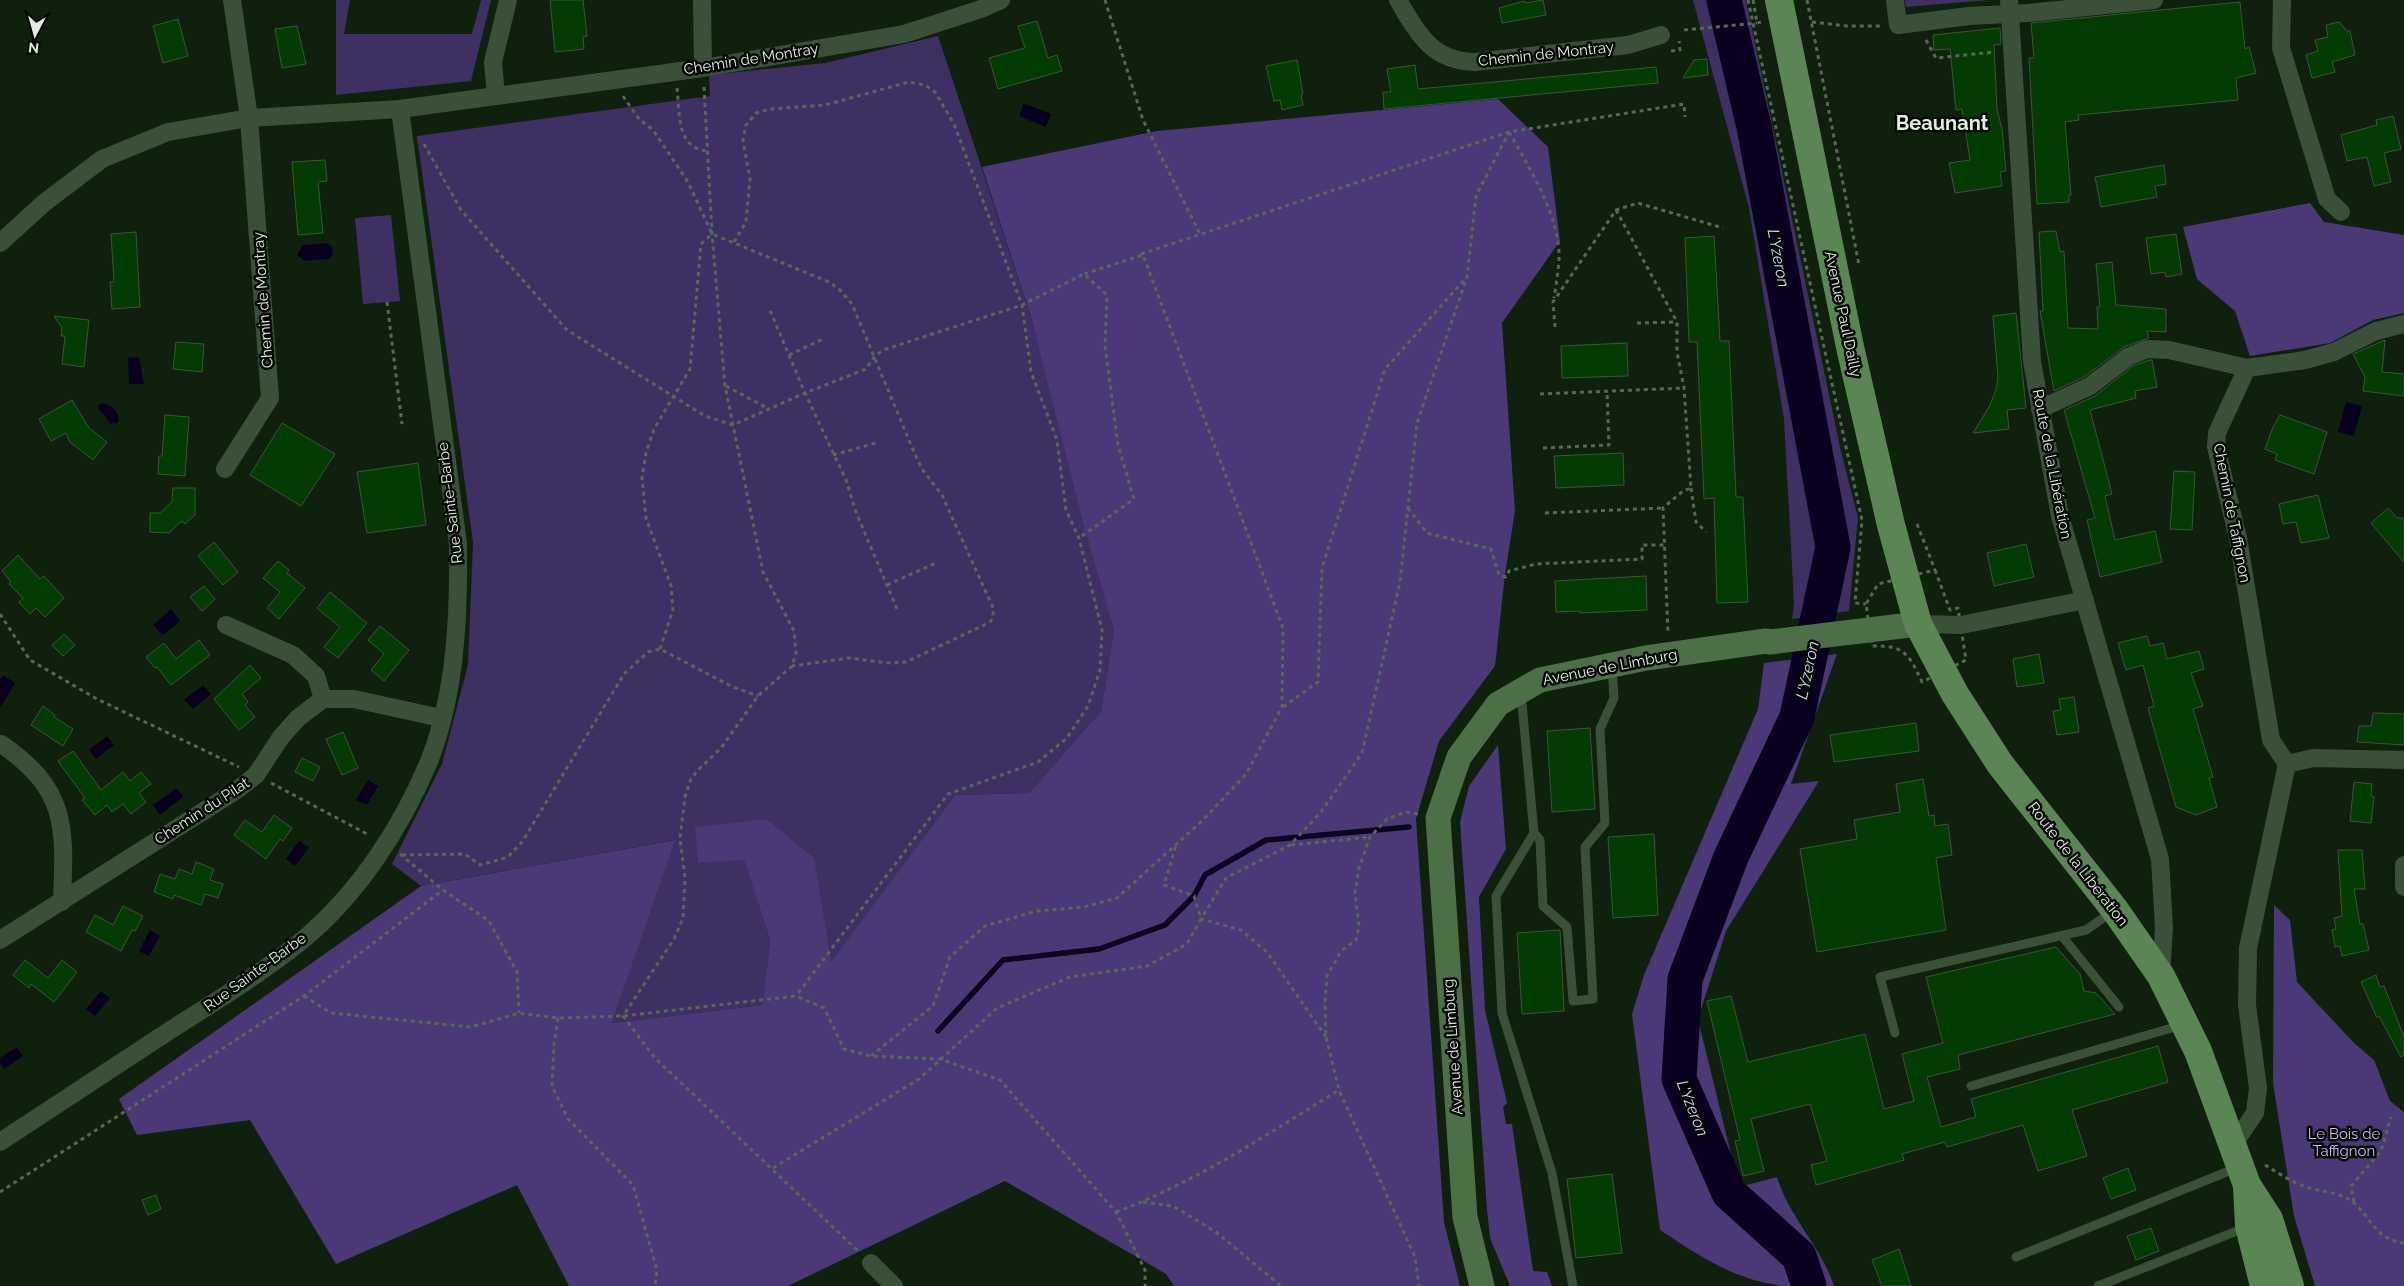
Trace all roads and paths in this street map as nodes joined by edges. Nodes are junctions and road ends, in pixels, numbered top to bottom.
1 (232, 0) edge
2 (508, 0) edge
3 (702, 0) edge
4 (1001, 0) edge
5 (1106, 0) edge
6 (1398, 0) edge
7 (1748, 0) edge
8 (1753, 0) edge
9 (1779, 0) edge
10 (1807, 0) edge
11 (1895, 0) edge
12 (2154, 0) edge
13 (2282, 0) edge
14 (2009, 7) edge
15 (1806, 20) dead end
16 (1812, 22) junction
17 (1898, 24) junction
18 (1684, 30) dead end
19 (1661, 36) dead end
20 (2012, 50) junction
21 (1936, 58) dead end
22 (703, 68) junction
23 (674, 72) junction
24 (612, 80) junction
25 (496, 96) junction
26 (400, 109) junction
27 (1685, 117) dead end
28 (249, 118) junction
29 (1509, 132) junction
30 (403, 135) junction
31 (708, 151) junction
32 (1616, 210) junction
33 (2341, 212) dead end
34 (1723, 228) dead end
35 (712, 234) junction
36 (1200, 234) junction
37 (734, 242) junction
38 (0, 243) edge
39 (1861, 273) dead end
40 (1084, 274) junction
41 (1467, 278) junction
42 (387, 302) dead end
43 (1554, 302) junction
44 (1022, 305) junction
45 (770, 308) dead end
46 (1677, 322) junction
47 (1637, 323) dead end
48 (2404, 324) edge
49 (1555, 326) dead end
50 (825, 338) dead end
51 (790, 355) junction
52 (875, 356) junction
53 (2247, 368) junction
54 (725, 386) junction
55 (1684, 388) junction
56 (1607, 391) junction
57 (806, 393) junction
58 (1540, 394) dead end
59 (674, 396) junction
60 (769, 409) junction
61 (2040, 409) junction
62 (402, 424) dead end
63 (733, 425) junction
64 (876, 443) dead end
65 (1543, 448) dead end
66 (833, 455) junction
67 (225, 469) dead end
68 (1691, 488) junction
69 (1408, 507) junction
70 (1663, 508) junction
71 (1545, 513) dead end
72 (1915, 518) dead end
73 (1706, 532) dead end
74 (1079, 538) junction
75 (1665, 545) junction
76 (938, 562) dead end
77 (1934, 570) dead end
78 (887, 584) junction
79 (2085, 600) junction
80 (1866, 604) dead end
81 (897, 609) dead end
82 (0, 614) edge
83 (1918, 624) junction
84 (226, 625) dead end
85 (1669, 637) dead end
86 (660, 649) junction
87 (1612, 665) junction
88 (792, 666) junction
89 (1521, 691) junction
90 (758, 696) junction
91 (324, 699) junction
92 (1282, 707) junction
93 (441, 718) junction
94 (1, 744) dead end
95 (2404, 760) edge
96 (2287, 764) junction
97 (256, 775) junction
98 (1438, 818) junction
99 (1534, 833) junction
100 (1370, 837) junction
101 (385, 843) junction
102 (1177, 843) junction
103 (1290, 845) junction
104 (402, 855) junction
105 (2404, 865) edge
106 (2404, 887) edge
107 (443, 890) junction
108 (62, 902) junction
109 (2115, 910) junction
110 (1201, 919) junction
111 (2062, 936) junction
112 (0, 940) edge
113 (2161, 976) junction
114 (304, 996) junction
115 (796, 996) junction
116 (2119, 1007) dead end
117 (519, 1013) junction
118 (622, 1016) junction
119 (558, 1018) junction
120 (2185, 1024) junction
121 (1895, 1033) dead end
122 (1326, 1037) junction
123 (872, 1056) junction
124 (940, 1059) junction
125 (1971, 1086) dead end
126 (1339, 1090) junction
127 (2392, 1116) dead end
128 (0, 1142) edge
129 (2240, 1165) junction
130 (773, 1168) junction
131 (0, 1192) edge
132 (1142, 1202) junction
133 (2354, 1203) junction
134 (1116, 1212) junction
135 (2249, 1226) junction
136 (2404, 1243) edge
137 (2016, 1257) dead end
138 (871, 1264) joint
139 (655, 1286) edge
140 (894, 1286) edge
141 (1145, 1286) edge
142 (1281, 1286) edge
143 (1419, 1286) edge
144 (1482, 1286) edge
145 (1573, 1286) edge
146 (2098, 1286) edge
147 (2264, 1286) edge
148 (2290, 1286) edge

1 - 28 street, Chemin de Montray
2 - 25 street
3 - 22 street
4 - 22 street, Chemin de Montray
5 - 36 path
6 - 19 street, Chemin de Montray
7 - 80 path
8 - 18 path, bridge
9 - 83 main road, Avenue Paul Dailly
10 - 16 path
11 - 17 street
12 - 14 street
13 - 33 street
14 - 17 street
14 - 20 street, Route de la Libération
15 - 16 path
16 - 17 path
16 - 39 path
20 - 21 path
20 - 61 street, Route de la Libération
22 - 23 street, Chemin de Montray
22 - 31 path
23 - 24 street, Chemin de Montray
23 - 31 path
24 - 25 street, Chemin de Montray
24 - 35 path
25 - 26 street, Chemin de Montray
26 - 28 street, Chemin de Montray
26 - 30 street, Rue Sainte-Barbe
27 - 29 path
28 - 38 street, Chemin de Montray
28 - 67 street, Chemin de Montray
29 - 36 path
29 - 41 path
29 - 43 path
30 - 59 path
30 - 93 street, Rue Sainte-Barbe
31 - 35 path
32 - 34 path
32 - 43 path
32 - 46 path
35 - 37 path
35 - 54 path
35 - 59 path
36 - 40 path
37 - 44 path
37 - 52 path
40 - 44 path
40 - 74 path
40 - 92 path
41 - 69 path
41 - 92 path
42 - 62 path
43 - 49 path
44 - 52 path
44 - 74 path
45 - 51 path
46 - 47 path
46 - 55 path
48 - 53 street
50 - 51 path
51 - 57 path
52 - 57 path
52 - 88 path
53 - 61 street
53 - 96 street, Chemin de Taffignon
54 - 60 path
54 - 63 path
55 - 56 path
55 - 68 path
56 - 58 path
56 - 65 path
57 - 60 path
57 - 66 path
59 - 63 path
59 - 86 path
60 - 63 path
61 - 79 street, Route de la Libération
63 - 88 path
64 - 66 path
66 - 78 path
68 - 70 path
68 - 73 path
69 - 75 path
69 - 103 path
70 - 71 path
70 - 75 path
72 - 77 path
74 - 115 path
75 - 85 path
76 - 78 path
78 - 81 path
79 - 83 street, Avenue de Limburg
79 - 113 street, Route de la Libération
82 - 97 path
83 - 87 street, Avenue de Limburg
83 - 109 main road, Route de la Libération
84 - 91 street
86 - 90 path
86 - 104 path
87 - 89 street, Avenue de Limburg
87 - 99 lane
88 - 90 path
89 - 98 street, Avenue de Limburg
89 - 99 lane
90 - 118 path
91 - 93 street
91 - 97 street, Chemin du Pilat
92 - 102 path
93 - 101 street, Rue Sainte-Barbe
94 - 108 street
95 - 96 street
96 - 129 street
97 - 101 path
97 - 108 street, Chemin du Pilat
98 - 100 path
98 - 144 street, Avenue de Limburg
99 - 145 lane
100 - 103 path
100 - 122 path
101 - 104 path
101 - 128 street, Rue Sainte-Barbe
102 - 110 path
102 - 123 path
103 - 110 path
104 - 107 path
105 - 106 street
107 - 114 path
107 - 117 path
108 - 112 street, Chemin du Pilat
109 - 111 lane
109 - 113 main road, Route de la Libération
110 - 122 path
110 - 124 path
111 - 116 lane
111 - 121 lane
113 - 120 main road, Route de la Libération
114 - 117 path
114 - 131 path
115 - 118 path
115 - 123 path
117 - 119 path
118 - 119 path
118 - 130 path
119 - 139 path
120 - 125 lane
120 - 129 main road, Route de la Libération
122 - 126 path
123 - 124 path
124 - 130 path
124 - 134 path
126 - 132 path
126 - 143 path
127 - 133 path
129 - 133 path
129 - 135 main road, Route de la Libération
129 - 137 lane
129 - 148 main road, Route de la Libération
130 - 138 path
132 - 134 path
132 - 142 path
133 - 136 path
134 - 141 path
135 - 146 lane
135 - 147 main road, Route de la Libération
138 - 140 street

